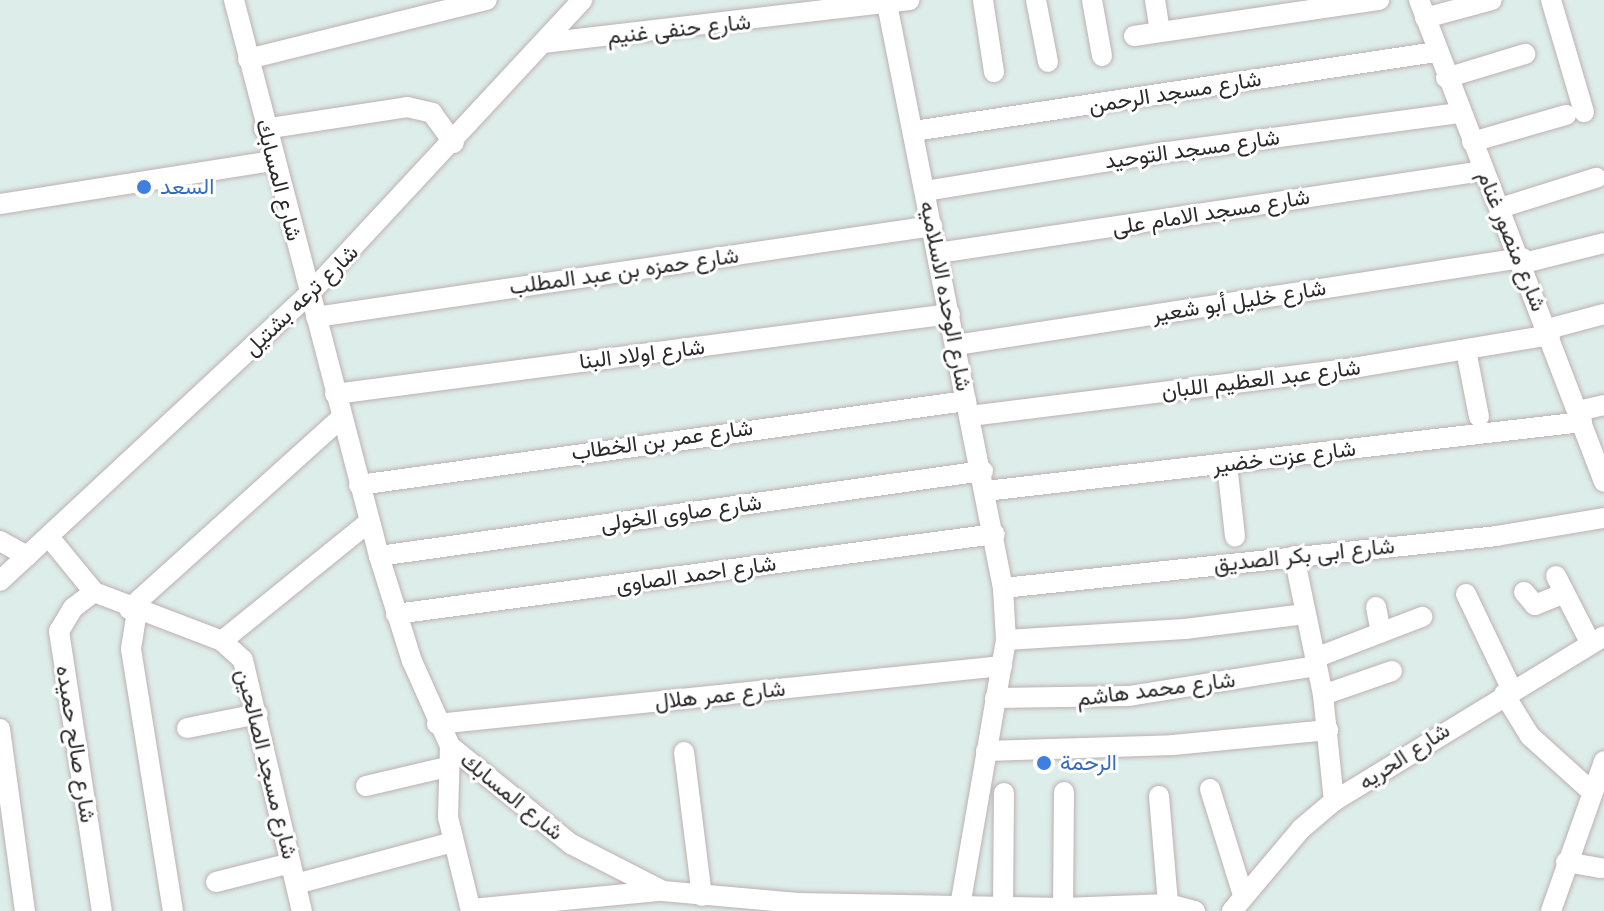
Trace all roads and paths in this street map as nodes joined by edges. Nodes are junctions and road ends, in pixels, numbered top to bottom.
1 (234, 0) edge
2 (487, 0) edge
3 (909, 0) edge
4 (983, 0) edge
5 (1036, 0) edge
6 (1092, 0) edge
7 (1155, 0) edge
8 (1379, 0) edge
9 (1492, 0) edge
10 (1551, 0) edge
11 (581, 1) edge
12 (859, 4) edge
13 (887, 4) junction
14 (776, 9) edge
15 (1422, 9) edge
16 (1160, 32) junction
17 (1134, 36) dead end
18 (543, 43) junction
19 (1436, 52) junction
20 (1525, 54) dead end
21 (1102, 56) dead end
22 (248, 59) junction
23 (1048, 62) dead end
24 (994, 72) dead end
25 (1446, 78) junction
26 (1460, 113) junction
27 (264, 129) junction
28 (914, 131) junction
29 (1472, 142) junction
30 (454, 143) junction
31 (273, 161) junction
32 (1483, 171) junction
33 (1596, 178) dead end
34 (925, 191) junction
35 (0, 204) edge
36 (1500, 208) junction
37 (932, 226) junction
38 (1604, 243) edge
39 (938, 253) junction
40 (1523, 260) junction
41 (310, 293) junction
42 (950, 314) junction
43 (1604, 314) edge
44 (316, 317) junction
45 (1549, 332) junction
46 (956, 345) junction
47 (1466, 350) junction
48 (335, 394) junction
49 (1604, 405) edge
50 (968, 408) junction
51 (1580, 416) junction
52 (1479, 417) dead end
53 (341, 418) junction
54 (1227, 464) junction
55 (984, 481) junction
56 (1604, 482) edge
57 (359, 485) junction
58 (1604, 518) edge
59 (369, 522) junction
60 (995, 534) junction
61 (49, 537) junction
62 (1235, 537) dead end
63 (0, 541) edge
64 (27, 556) junction
65 (379, 556) junction
66 (1294, 556) junction
67 (0, 581) edge
68 (1003, 588) junction
69 (94, 592) junction
70 (1524, 592) dead end
71 (1466, 594) dead end
72 (1376, 607) dead end
73 (133, 610) junction
74 (396, 614) junction
75 (1305, 614) junction
76 (1422, 617) dead end
77 (1381, 633) junction
78 (1006, 640) junction
79 (1598, 640) edge
80 (222, 641) junction
81 (1316, 662) junction
82 (1002, 666) junction
83 (1392, 671) dead end
84 (1508, 692) junction
85 (1323, 695) junction
86 (995, 698) junction
87 (258, 714) junction
88 (437, 724) junction
89 (187, 728) dead end
90 (0, 729) edge
91 (1328, 730) junction
92 (450, 746) junction
93 (986, 751) junction
94 (684, 752) dead end
95 (1604, 761) edge
96 (447, 767) junction
97 (366, 786) dead end
98 (1210, 789) dead end
99 (1590, 790) junction
100 (1064, 792) dead end
101 (1004, 793) dead end
102 (1159, 796) dead end
103 (1334, 801) junction
104 (453, 842) junction
105 (1566, 862) junction
106 (291, 863) junction
107 (1601, 868) dead end
108 (216, 882) dead end
109 (296, 884) junction
110 (663, 891) junction
111 (699, 901) edge
112 (624, 902) edge
113 (1238, 903) edge
114 (568, 904) edge
115 (1168, 904) junction
116 (837, 907) edge
117 (959, 908) edge
118 (1003, 908) junction
119 (1063, 908) junction
120 (1028, 909) edge
121 (471, 910) edge
122 (25, 911) edge
123 (102, 911) edge
124 (173, 911) edge
125 (302, 911) edge
126 (1195, 911) edge
127 (1553, 911) edge

1 - 22 street, شارع المسابك
2 - 22 street
3 - 13 street, شارع حنفى غنيم
4 - 24 street
5 - 23 street
6 - 21 street
7 - 16 street
8 - 16 street
9 - 15 street
10 - 29 street
11 - 18 street, شارع ترعه بشتيل
12 - 13 street, شارع حنفى غنيم
12 - 14 street, شارع حنفى غنيم
13 - 28 street, شارع الوحده الاسلاميه
14 - 18 street, شارع حنفى غنيم
15 - 19 street, شارع منصور غنام
16 - 17 street
18 - 30 street, شارع ترعه بشتيل
19 - 25 street, شارع منصور غنام
19 - 28 street, شارع مسجد الرحمن
20 - 25 street
22 - 27 street, شارع المسابك
25 - 26 street, شارع منصور غنام
26 - 29 street, شارع منصور غنام
26 - 34 street, شارع مسجد التوحيد
27 - 30 street
27 - 31 street, شارع المسابك
28 - 34 street, شارع الوحده الاسلاميه
29 - 32 street, شارع منصور غنام
30 - 41 street, شارع ترعه بشتيل
31 - 35 street
31 - 41 street, شارع المسابك
32 - 36 street, شارع منصور غنام
32 - 39 street, شارع مسجد الامام على
33 - 36 street
34 - 37 street, شارع الوحده الاسلاميه
36 - 40 street, شارع منصور غنام
37 - 39 street, شارع الوحده الاسلاميه
37 - 44 street, شارع حمزه بن عبد المطلب
38 - 40 street, شارع خليل أبو شعير
39 - 42 street, شارع الوحده الاسلاميه
40 - 45 street, شارع منصور غنام
40 - 46 street, شارع خليل أبو شعير
41 - 44 street, شارع المسابك
41 - 61 street, شارع ترعه بشتيل
42 - 46 street, شارع الوحده الاسلاميه
42 - 48 street, شارع اولاد البنا
43 - 45 street
44 - 48 street, شارع المسابك
45 - 47 street, شارع عبد العظيم اللبان
45 - 51 street, شارع منصور غنام
46 - 50 street, شارع الوحده الاسلاميه
47 - 50 street, شارع عبد العظيم اللبان
47 - 52 street
48 - 53 street, شارع المسابك
49 - 51 street, شارع عزت خضير
50 - 55 street, شارع الوحده الاسلاميه
50 - 57 street, شارع عمر بن الخطاب
51 - 54 street, شارع عزت خضير
51 - 56 street, شارع منصور غنام
53 - 57 street, شارع المسابك
53 - 73 street
54 - 55 street, شارع عزت خضير
54 - 62 street
55 - 60 street, شارع الوحده الاسلاميه
55 - 65 street, شارع صاوى الخولى
57 - 59 street, شارع المسابك
58 - 66 street, شارع ابى بكر الصديق
59 - 65 street, شارع المسابك
59 - 80 street
60 - 68 street, شارع الوحده الاسلاميه
60 - 74 street, شارع احمد الصاوى
61 - 64 street, شارع ترعه بشتيل
61 - 69 street, شارع مسجد الصالحين
63 - 64 street
64 - 67 street, شارع ترعه بشتيل
65 - 74 street, شارع المسابك
66 - 68 street, شارع ابى بكر الصديق
66 - 75 street
68 - 78 street, شارع الوحده الاسلاميه
69 - 73 street, شارع مسجد الصالحين
69 - 123 street, شارع صالح حميده
70 - 79 street
71 - 84 street
72 - 77 street
73 - 80 street, شارع مسجد الصالحين
73 - 124 street
74 - 88 street, شارع المسابك
75 - 78 street
75 - 81 street
76 - 77 street, شارع محمد هاشم
77 - 81 street, شارع محمد هاشم
78 - 82 street, شارع الوحده الاسلاميه
79 - 84 street, شارع الحريه
80 - 87 street, شارع مسجد الصالحين
81 - 85 street
81 - 86 street, شارع محمد هاشم
82 - 86 street, شارع الوحده الاسلاميه
82 - 88 street, شارع عمر هلال
83 - 85 street
84 - 99 street
84 - 103 street, شارع الحريه
85 - 91 street
86 - 93 street, شارع الوحده الاسلاميه
87 - 89 street
87 - 106 street, شارع مسجد الصالحين
88 - 92 street, شارع المسابك
90 - 122 street
91 - 93 street
91 - 103 street
92 - 96 street
92 - 110 street, شارع المسابك
93 - 117 street, شارع الوحده الاسلاميه
94 - 111 street
95 - 99 street
96 - 97 street
96 - 104 street
98 - 113 street
99 - 105 street
100 - 119 street
101 - 118 street
102 - 115 street
103 - 113 street, شارع الحريه
104 - 109 street
104 - 121 street
105 - 107 street
105 - 127 street
106 - 108 street
106 - 109 street, شارع مسجد الصالحين
109 - 125 street, شارع مسجد الصالحين
110 - 111 street, شارع المسابك
110 - 112 street
111 - 116 street, شارع المسابك
112 - 114 street
114 - 121 street
115 - 119 street, شارع المسابك
115 - 126 street, شارع المسابك
116 - 117 street, شارع المسابك
117 - 118 street, شارع المسابك
118 - 120 street, شارع المسابك
119 - 120 street, شارع المسابك

